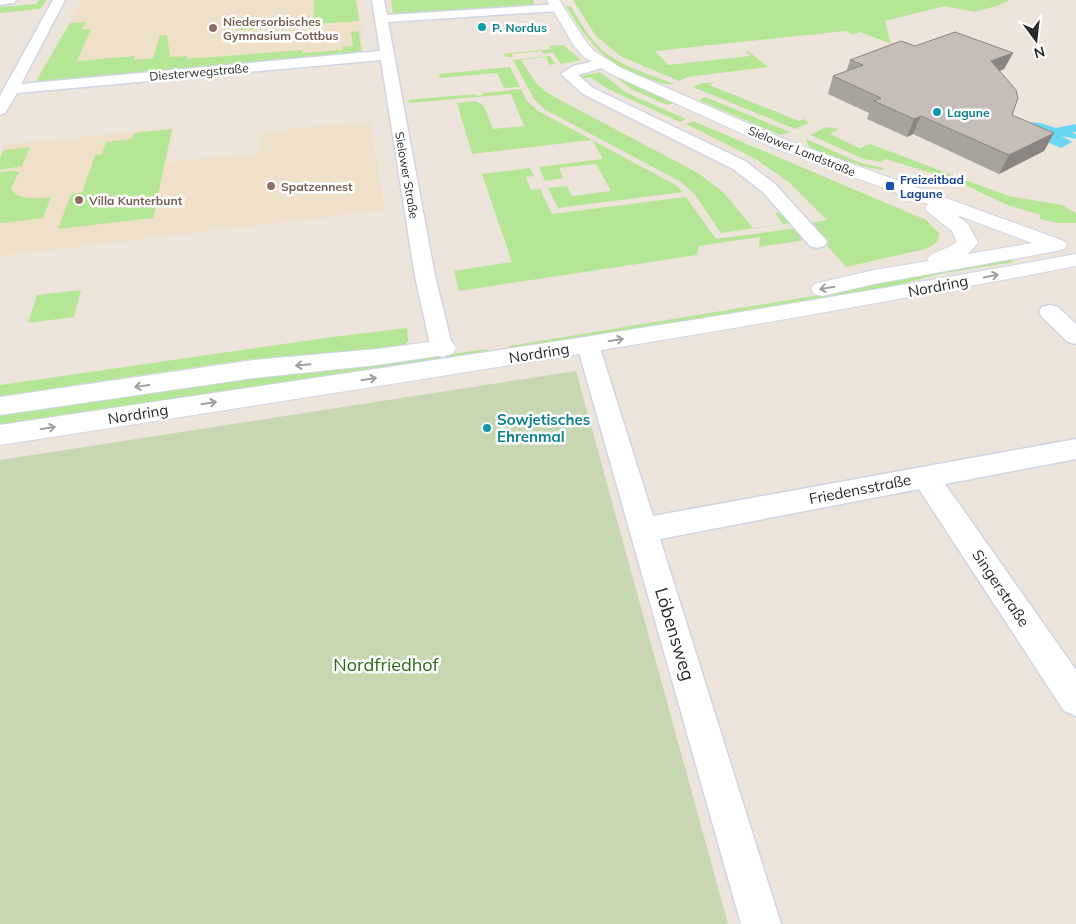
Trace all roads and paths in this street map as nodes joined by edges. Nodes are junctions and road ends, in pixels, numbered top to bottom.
1 (10, 0) edge
2 (59, 0) edge
3 (378, 0) edge
4 (0, 1) edge
5 (555, 3) edge
6 (380, 19) junction
7 (386, 55) junction
8 (602, 63) junction
9 (12, 89) junction
10 (0, 110) edge
11 (918, 196) junction
12 (817, 242) dead end
13 (1076, 242) edge
14 (1055, 245) junction
15 (1076, 253) edge
16 (1076, 260) edge
17 (874, 277) junction
18 (1050, 312) dead end
19 (1076, 337) edge
20 (588, 345) junction
21 (442, 349) junction
22 (0, 406) edge
23 (0, 435) edge
24 (1076, 449) edge
25 (925, 476) junction
26 (644, 530) junction
27 (1076, 699) edge
28 (761, 924) edge

1 - 4 street
2 - 9 street
3 - 6 street, Sielower Straße
5 - 6 street
5 - 8 main road, Sielower Landstraße
6 - 7 street, Sielower Straße
7 - 9 street, Diesterwegstraße
7 - 21 street, Sielower Straße
8 - 11 main road, Sielower Landstraße
8 - 12 street
9 - 10 street
11 - 14 main road, Sielower Landstraße
11 - 17 main road
13 - 14 main road, Nordring
14 - 15 main road, Sielower Landstraße
14 - 17 main road, Nordring
20 -> 16 main road, Nordring
17 -> 21 main road, Nordring
18 - 19 street
23 -> 20 main road, Nordring
20 - 26 street, Löbensweg
21 -> 22 main road, Nordring
24 - 25 street, Friedensstraße
25 - 26 street, Friedensstraße
25 - 27 street, Singerstraße
26 - 28 street, Löbensweg

